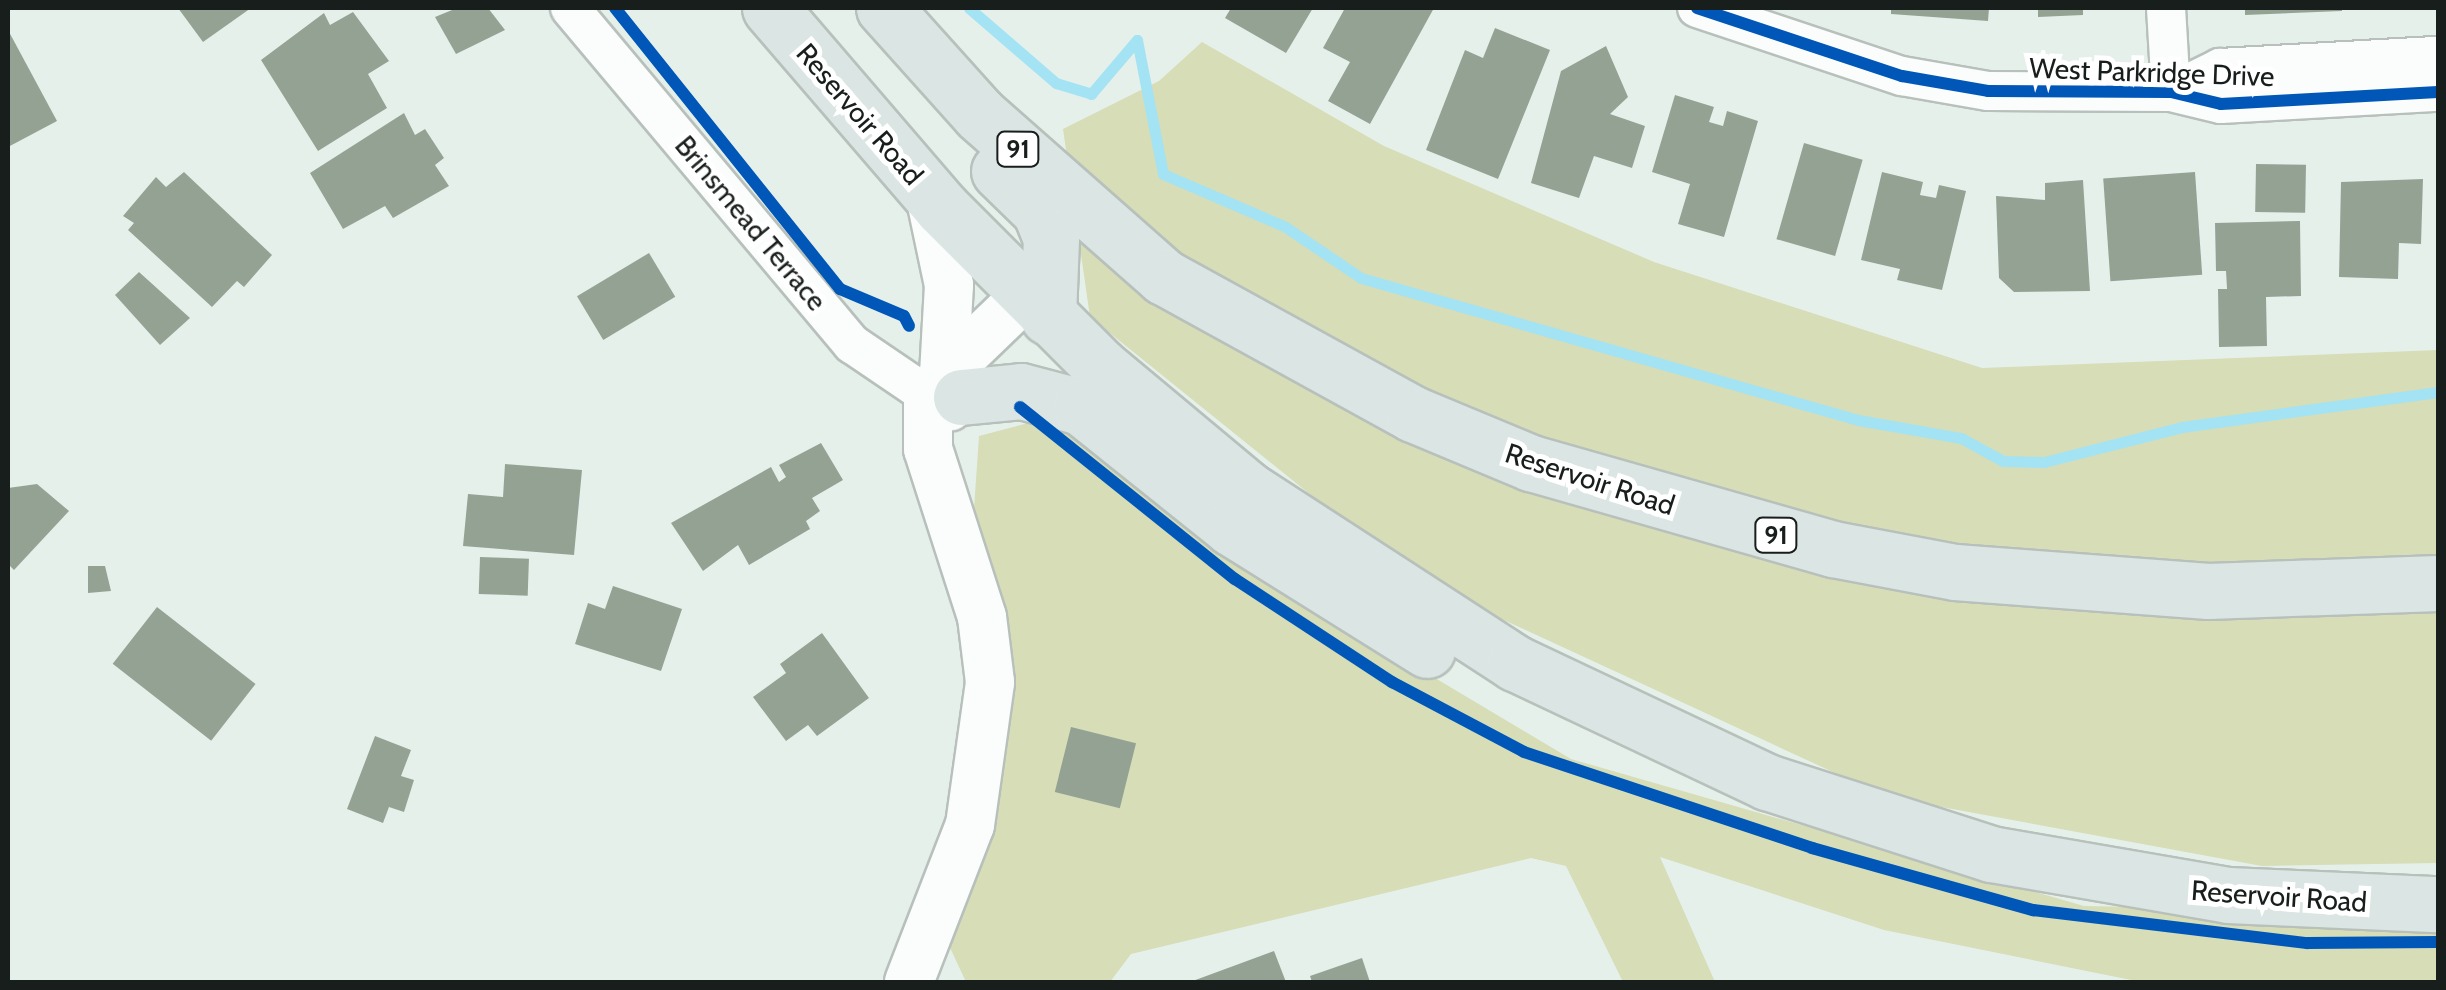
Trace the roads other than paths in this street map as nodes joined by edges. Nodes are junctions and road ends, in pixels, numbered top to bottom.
1 (570, 8) edge
2 (770, 8) edge
3 (850, 8) edge
4 (884, 8) edge
5 (1697, 8) edge
6 (2166, 8) edge
7 (2438, 56) edge
8 (2171, 92) junction
9 (2438, 92) edge
10 (930, 195) junction
11 (1164, 278) junction
12 (1043, 294) junction
13 (947, 396) junction
14 (2438, 583) edge
15 (1804, 796) junction
16 (2438, 904) edge
17 (909, 982) edge

1 - 13 street, Brinsmead Terrace
2 - 10 main road, Reservoir Road
3 - 12 main road
4 - 11 main road, Reservoir Road / 91
5 - 8 street, West Parkridge Drive
6 - 8 street
7 - 8 street, West Parkridge Drive
8 - 9 street, West Parkridge Drive
10 - 12 main road, Reservoir Road
10 - 13 street
11 - 12 main road
11 - 14 main road, Reservoir Road / 91
12 - 13 street
12 - 15 main road, Reservoir Road
13 - 15 main road
13 - 17 street
15 - 16 main road, Reservoir Road

